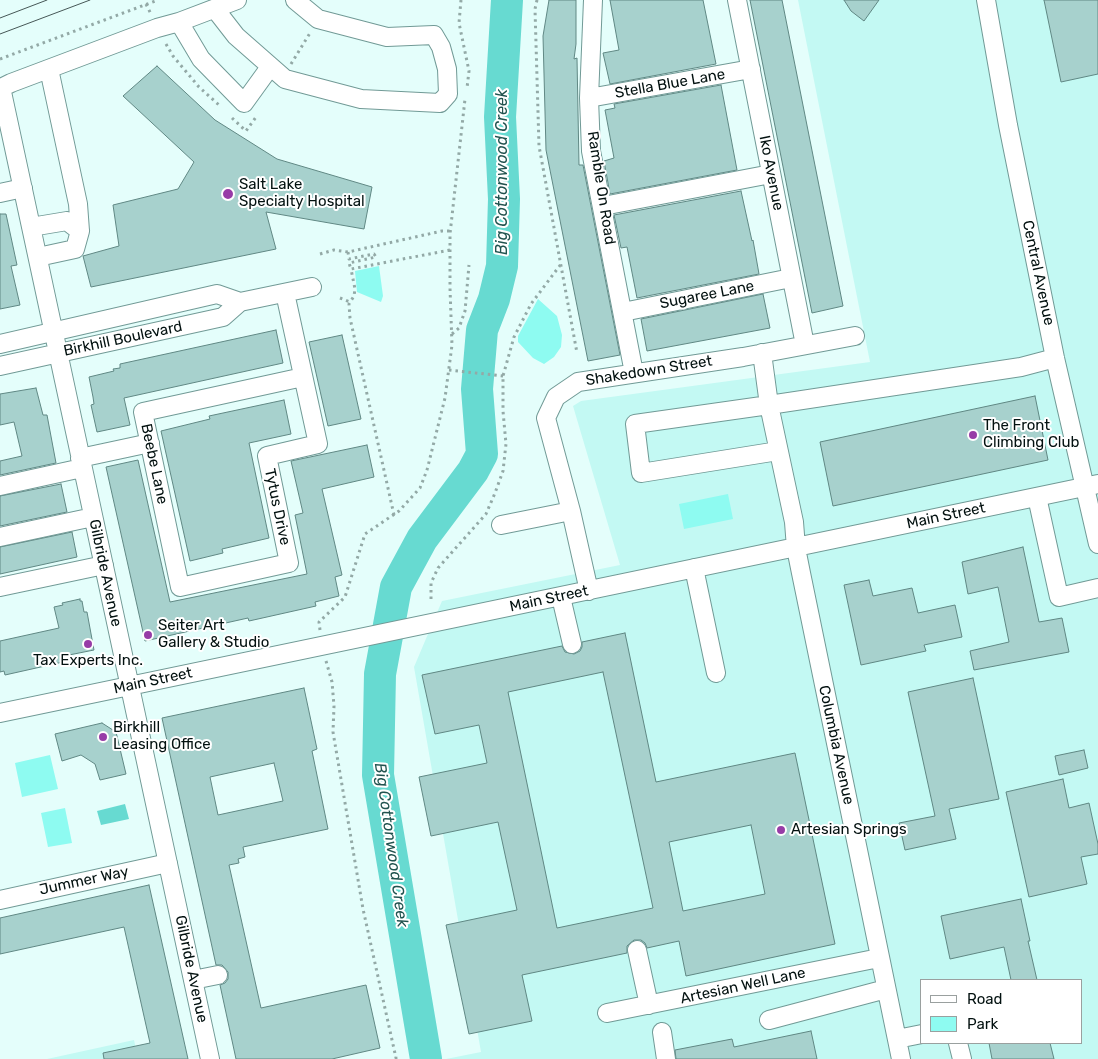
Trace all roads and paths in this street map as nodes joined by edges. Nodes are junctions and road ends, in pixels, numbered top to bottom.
1 (158, 0) edge
2 (236, 0) edge
3 (296, 0) edge
4 (461, 0) edge
5 (537, 0) edge
6 (593, 0) edge
7 (737, 0) edge
8 (986, 0) edge
9 (215, 9) junction
10 (180, 22) junction
11 (0, 59) edge
12 (270, 67) junction
13 (49, 69) junction
14 (751, 69) junction
15 (467, 89) dead end
16 (2, 98) edge
17 (466, 98) dead end
18 (589, 98) junction
19 (771, 174) junction
20 (23, 188) junction
21 (0, 193) edge
22 (603, 206) junction
23 (31, 227) junction
24 (80, 231) junction
25 (451, 231) junction
26 (450, 250) junction
27 (348, 252) junction
28 (320, 254) dead end
29 (38, 258) junction
30 (561, 264) junction
31 (469, 265) dead end
32 (351, 269) junction
33 (791, 278) junction
34 (312, 287) dead end
35 (284, 293) junction
36 (340, 298) dead end
37 (240, 302) junction
38 (350, 302) junction
39 (623, 312) junction
40 (53, 332) junction
41 (452, 334) junction
42 (855, 336) dead end
43 (0, 344) edge
44 (805, 345) junction
45 (58, 353) junction
46 (762, 353) junction
47 (577, 354) dead end
48 (1055, 358) junction
49 (0, 366) edge
50 (449, 370) junction
51 (634, 373) junction
52 (502, 376) junction
53 (303, 377) junction
54 (769, 405) junction
55 (150, 443) junction
56 (778, 451) junction
57 (81, 463) junction
58 (1092, 485) edge
59 (0, 486) edge
60 (1037, 497) junction
61 (571, 511) junction
62 (394, 515) junction
63 (93, 517) junction
64 (501, 525) dead end
65 (0, 536) edge
66 (1098, 544) edge
67 (796, 548) junction
68 (104, 565) junction
69 (694, 568) junction
70 (0, 587) edge
71 (180, 587) joint
72 (1098, 588) edge
73 (588, 591) junction
74 (561, 597) junction
75 (431, 599) dead end
76 (319, 622) dead end
77 (572, 644) dead end
78 (328, 671) dead end
79 (716, 673) dead end
80 (130, 686) junction
81 (0, 713) edge
82 (168, 863) junction
83 (0, 900) edge
84 (637, 950) dead end
85 (879, 958) junction
86 (218, 975) dead end
87 (193, 980) junction
88 (886, 989) junction
89 (649, 1005) junction
90 (607, 1013) dead end
91 (770, 1020) dead end
92 (662, 1032) dead end
93 (920, 1034) edge
94 (896, 1039) junction
95 (958, 1044) edge
96 (210, 1059) edge
97 (391, 1059) edge
98 (666, 1059) edge
99 (901, 1059) edge
100 (962, 1059) edge

1 - 11 path
2 - 9 street
3 - 12 street
4 - 15 path
5 - 30 path
6 - 18 street, Ramble On Road
7 - 14 street, Iko Avenue
8 - 48 street, Central Avenue
9 - 10 street
9 - 12 street
10 - 12 street
10 - 13 street
13 - 16 street
13 - 24 street
14 - 18 street, Stella Blue Lane
14 - 19 street, Iko Avenue
16 - 20 street, Gilbride Avenue
17 - 25 path
18 - 22 street, Ramble On Road
19 - 22 street
19 - 33 street, Iko Avenue
20 - 21 street
20 - 23 street, Gilbride Avenue
22 - 39 street, Ramble On Road
23 - 24 street
23 - 29 street, Gilbride Avenue
24 - 29 street
25 - 26 path
25 - 27 path
26 - 32 path
26 - 41 path
27 - 28 path
27 - 32 path
29 - 40 street, Gilbride Avenue
30 - 47 path
30 - 52 path
31 - 41 path
32 - 38 path
33 - 39 street, Sugaree Lane
33 - 44 street, Iko Avenue
34 - 35 street, Birkhill Boulevard
35 - 37 street, Birkhill Boulevard
35 - 53 street, Tytus Drive
36 - 38 path
37 - 40 street, Birkhill Boulevard
37 - 45 street, Birkhill Boulevard
38 - 62 path
39 - 51 street, Ramble On Road
40 - 43 street, Birkhill Boulevard
40 - 45 street, Gilbride Avenue
41 - 50 path
42 - 44 street, Shakedown Street
44 - 46 street, Shakedown Street
45 - 49 street, Birkhill Boulevard
45 - 57 street, Gilbride Avenue
46 - 51 street, Shakedown Street
46 - 54 street, Columbia Avenue
48 - 54 street
48 - 58 street, Central Avenue
50 - 52 path
50 - 62 path
51 - 61 street, Shakedown Street
52 - 75 path
53 - 55 street, Beebe Lane
53 - 71 street, Tytus Drive
54 - 56 street, Columbia Avenue
54 - 56 street
55 - 57 street
55 - 71 street, Beebe Lane
56 - 67 street, Columbia Avenue
57 - 59 street
57 - 63 street, Gilbride Avenue
58 - 60 street, Main Street
58 - 66 street, Central Avenue
60 - 67 street, Main Street
60 - 72 street
61 - 64 street
61 - 73 street, Shakedown Street
62 - 76 path
63 - 65 street
63 - 68 street, Gilbride Avenue
67 - 69 street, Main Street
67 - 85 street, Columbia Avenue
68 - 70 street
68 - 80 street, Gilbride Avenue
69 - 73 street, Main Street
69 - 79 street
73 - 74 street, Main Street
74 - 77 street
74 - 80 street, Main Street
78 - 97 path
80 - 81 street, Main Street
80 - 82 street, Gilbride Avenue
82 - 83 street, Jummer Way
82 - 87 street, Gilbride Avenue
84 - 89 street
85 - 88 street, Columbia Avenue
85 - 89 street, Artesian Well Lane
86 - 87 street
87 - 96 street, Gilbride Avenue
88 - 91 street
88 - 94 street, Columbia Avenue
89 - 90 street, Artesian Well Lane
92 - 98 street
93 - 94 street
94 - 99 street, Columbia Avenue
95 - 100 street

